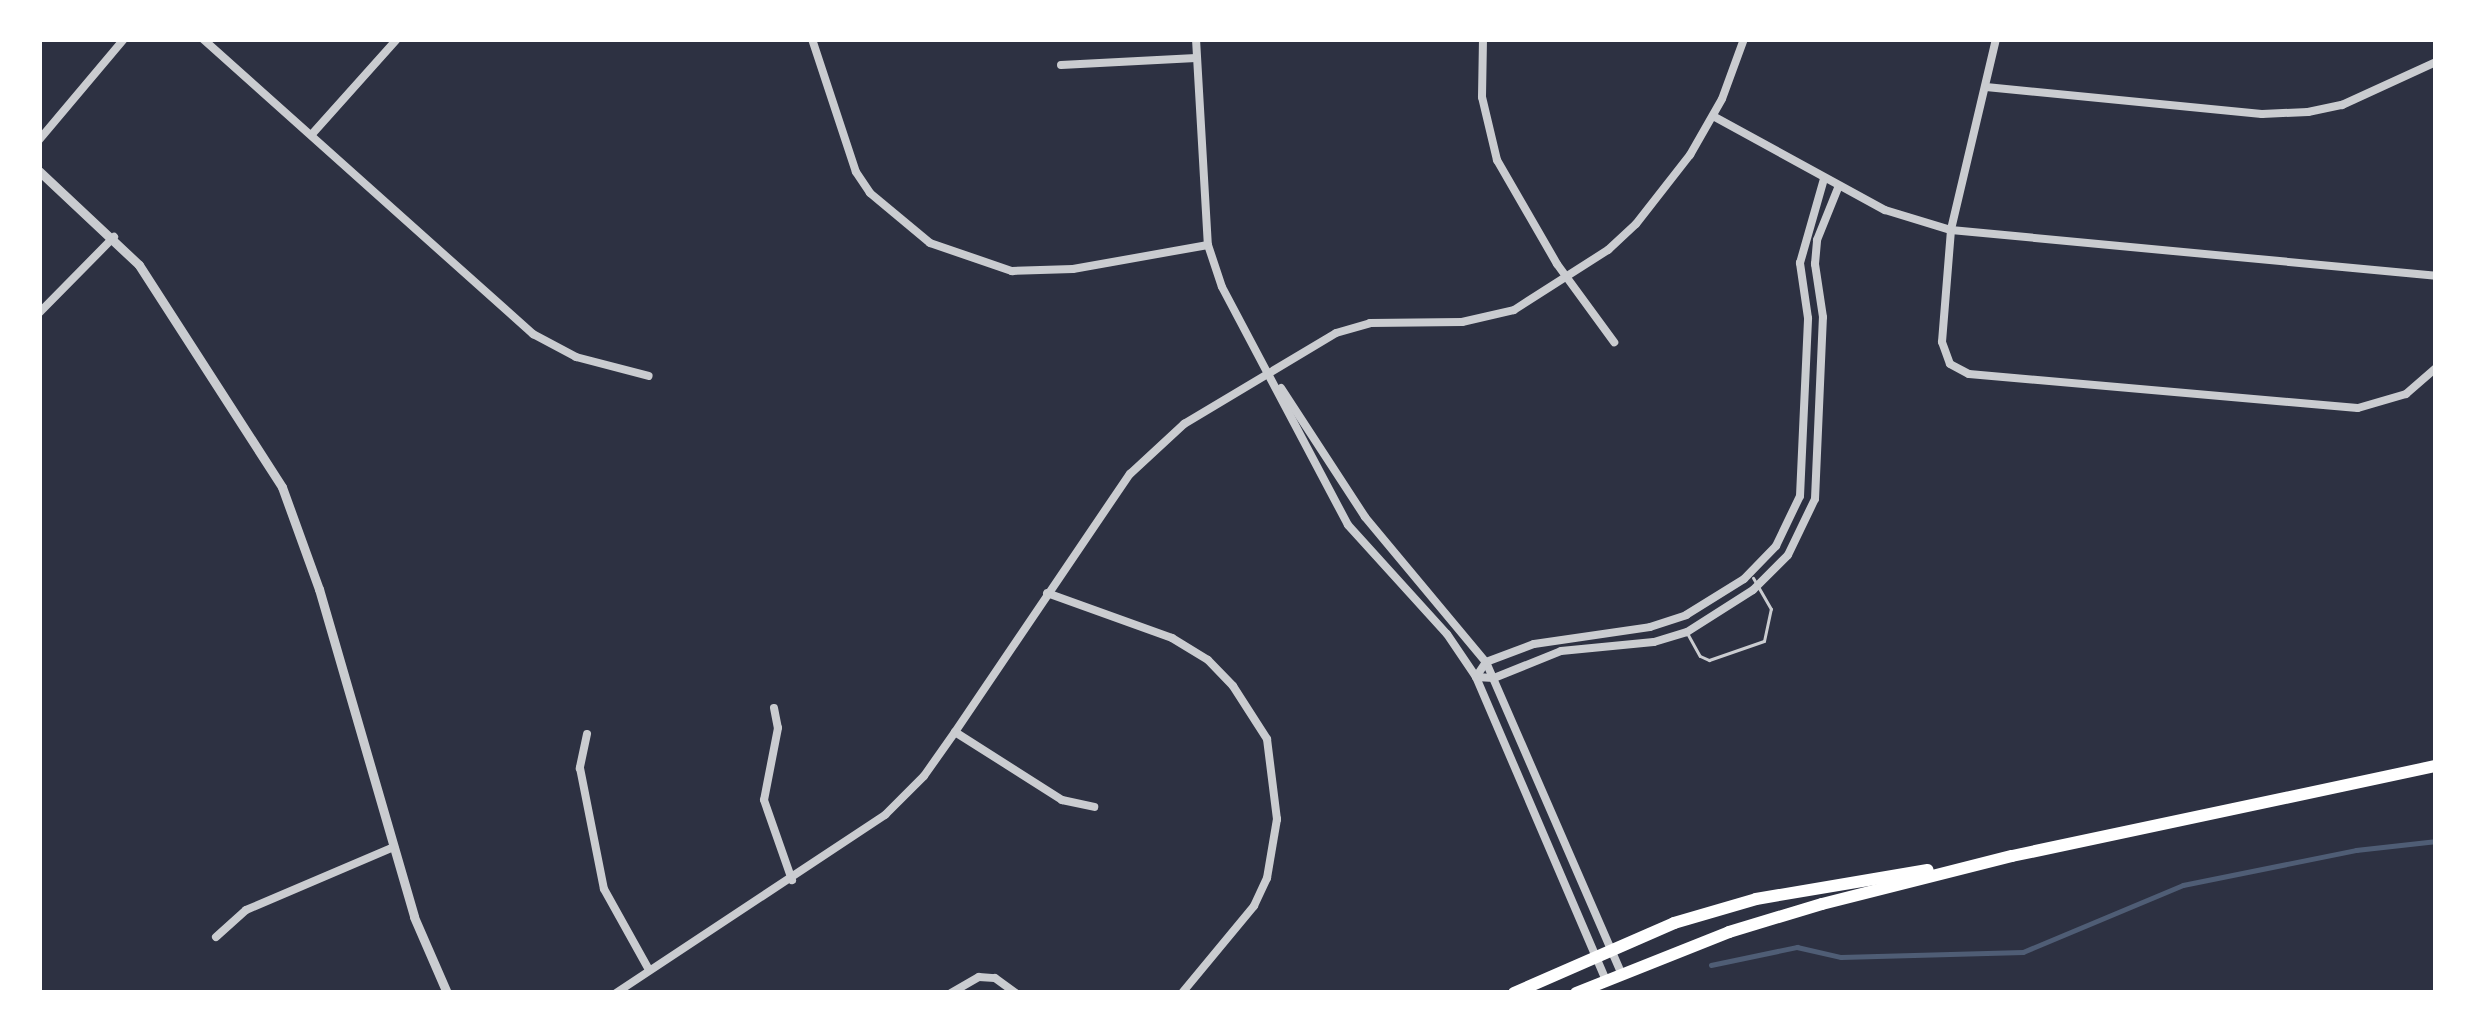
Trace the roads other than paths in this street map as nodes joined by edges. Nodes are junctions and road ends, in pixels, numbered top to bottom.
1 (124, 39) edge
2 (203, 39) edge
3 (398, 39) edge
4 (812, 39) edge
5 (1196, 39) edge
6 (1484, 39) edge
7 (1744, 39) edge
8 (1996, 39) edge
9 (1196, 58) junction
10 (2436, 62) edge
11 (1061, 65) dead end
12 (1986, 87) junction
13 (1713, 116) junction
14 (313, 133) junction
15 (39, 140) edge
16 (39, 171) edge
17 (1823, 178) junction
18 (1838, 187) junction
19 (1951, 230) junction
20 (114, 237) junction
21 (1208, 245) junction
22 (2436, 276) edge
23 (1568, 281) junction
24 (39, 313) edge
25 (1615, 343) dead end
26 (2436, 368) edge
27 (1268, 373) junction
28 (650, 376) dead end
29 (1750, 574) junction
30 (1758, 586) junction
31 (1047, 593) junction
32 (1687, 632) junction
33 (1486, 662) junction
34 (1476, 677) junction
35 (1494, 678) junction
36 (774, 708) dead end
37 (956, 732) junction
38 (587, 734) dead end
39 (2436, 766) edge
40 (1094, 807) dead end
41 (394, 847) junction
42 (2012, 856) junction
43 (791, 880) junction
44 (216, 937) dead end
45 (1611, 948) junction
46 (1596, 954) junction
47 (649, 970) junction
48 (1621, 973) junction
49 (1606, 980) junction
50 (447, 993) edge
51 (616, 993) edge
52 (951, 993) edge
53 (1016, 993) edge
54 (1182, 993) edge
55 (1514, 993) edge
56 (1576, 993) edge

1 - 15 street
2 - 14 street
3 - 14 street
4 - 21 street
5 - 9 street
6 - 23 street
7 - 13 street
8 - 12 street
9 - 11 street
9 - 21 street
10 - 12 street
12 - 19 street
13 - 17 street
13 - 23 street
14 - 28 street
16 - 20 street
17 - 18 street
17 - 29 street
18 - 19 street
18 - 30 street
19 - 22 street
19 - 26 street
20 - 24 street
20 - 41 street
21 - 27 street
23 - 25 street
23 - 27 street
27 - 31 street
27 - 33 street
27 - 34 street
29 - 30 lane
29 - 33 street
30 - 32 street
30 - 32 lane
31 - 37 street
31 - 54 street
32 - 35 street
33 - 34 street
33 - 35 street
34 - 35 street
34 - 46 street
35 - 45 street
36 - 43 street
37 - 40 street
37 - 43 street
38 - 47 street
39 - 42 main road
41 - 44 street
41 - 50 street
42 - 45 main road
42 - 48 main road
43 - 47 street
45 - 46 main road
45 - 48 street
46 - 49 street
46 - 55 main road
47 - 51 street
48 - 49 main road
49 - 56 main road
52 - 53 street

